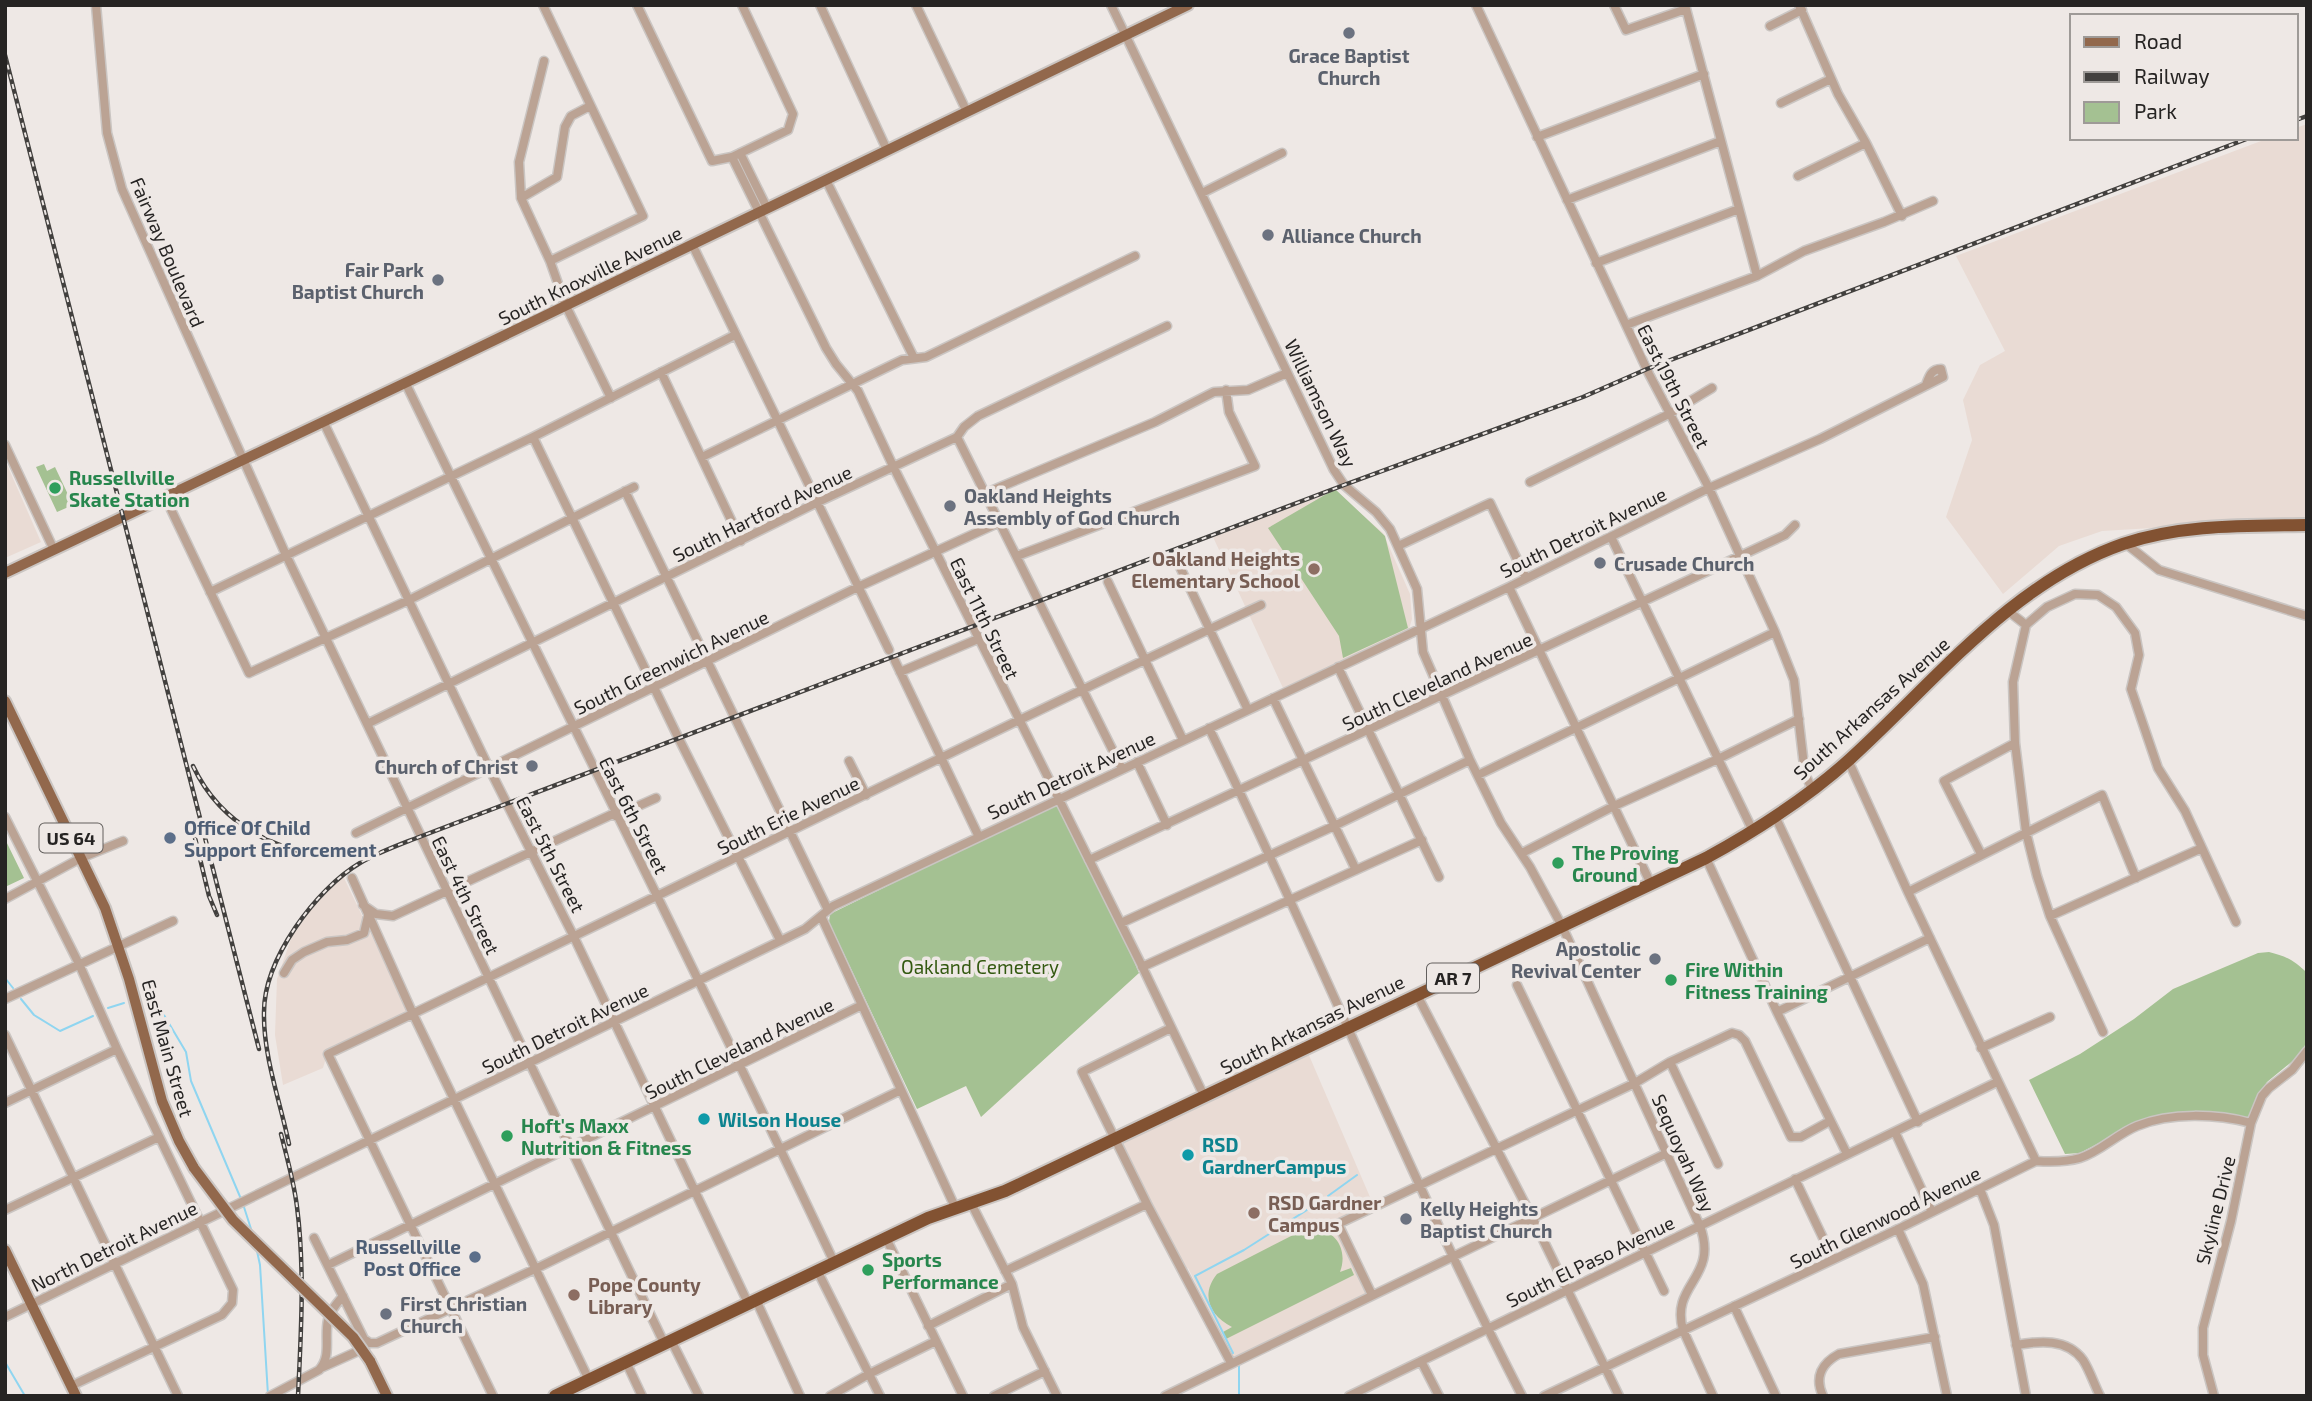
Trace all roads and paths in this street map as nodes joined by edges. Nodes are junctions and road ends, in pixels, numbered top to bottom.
1 (96, 5) edge
2 (543, 5) edge
3 (638, 5) edge
4 (742, 5) edge
5 (820, 5) edge
6 (916, 5) edge
7 (1111, 5) edge
8 (1188, 5) edge
9 (1476, 5) edge
10 (1614, 5) edge
11 (1686, 7) edge
12 (1800, 8) edge
13 (1770, 26) dead end
14 (1125, 36) junction
15 (544, 61) dead end
16 (1704, 74) junction
17 (1830, 79) junction
18 (1782, 103) dead end
19 (590, 106) junction
20 (967, 112) junction
21 (1537, 137) junction
22 (1721, 141) junction
23 (1866, 143) junction
24 (887, 150) junction
25 (1282, 153) dead end
26 (736, 155) junction
27 (1798, 176) dead end
28 (826, 180) junction
29 (1202, 193) junction
30 (521, 198) junction
31 (1567, 200) junction
32 (1933, 201) dead end
33 (1739, 209) junction
34 (763, 210) junction
35 (1902, 216) junction
36 (692, 244) junction
37 (1135, 256) dead end
38 (550, 261) junction
39 (1596, 263) junction
40 (1757, 276) junction
41 (566, 306) junction
42 (1626, 325) junction
43 (1167, 326) dead end
44 (734, 335) junction
45 (914, 358) junction
46 (661, 372) junction
47 (1287, 373) junction
48 (405, 382) junction
49 (853, 384) junction
50 (1926, 385) dead end
51 (1712, 388) dead end
52 (1226, 390) junction
53 (611, 398) junction
54 (1669, 414) junction
55 (323, 421) junction
56 (776, 421) junction
57 (533, 436) junction
58 (957, 437) junction
59 (5, 445) edge
60 (702, 457) junction
61 (242, 459) junction
62 (893, 466) junction
63 (450, 476) junction
64 (1530, 482) dead end
65 (1709, 488) junction
66 (986, 493) junction
67 (165, 497) junction
68 (816, 503) junction
69 (370, 515) junction
70 (573, 519) junction
71 (1000, 522) junction
72 (1795, 525) dead end
73 (2307, 525) edge
74 (1611, 537) junction
75 (741, 541) junction
76 (2124, 543) junction
77 (1398, 546) junction
78 (54, 550) junction
79 (936, 552) junction
80 (1740, 554) junction
81 (286, 555) junction
82 (1017, 556) junction
83 (491, 560) junction
84 (1179, 565) dead end
85 (5, 573) edge
86 (667, 578) junction
87 (1526, 578) junction
88 (1108, 582) dead end
89 (858, 587) junction
90 (1508, 587) junction
91 (210, 592) junction
92 (409, 600) junction
93 (1642, 600) junction
94 (614, 604) junction
95 (1261, 605) dead end
96 (2008, 611) junction
97 (2307, 616) edge
98 (2026, 625) junction
99 (1421, 627) junction
100 (1209, 629) junction
101 (1775, 632) junction
102 (325, 638) junction
103 (978, 639) junction
104 (532, 644) junction
105 (889, 650) dead end
106 (1539, 650) junction
107 (1146, 659) junction
108 (895, 661) dead end
109 (709, 663) junction
110 (1338, 667) junction
111 (900, 672) junction
112 (1679, 678) junction
113 (449, 684) junction
114 (655, 688) junction
115 (1082, 690) junction
116 (1442, 695) junction
117 (1273, 698) junction
118 (5, 701) edge
119 (1248, 710) junction
120 (1799, 719) junction
121 (1018, 720) junction
122 (367, 724) junction
123 (573, 727) junction
124 (1209, 727) junction
125 (1577, 728) junction
126 (1369, 731) junction
127 (1183, 740) junction
128 (2015, 743) junction
129 (941, 758) junction
130 (1718, 759) junction
131 (1470, 760) junction
132 (1848, 760) junction
133 (849, 761) dead end
134 (1303, 761) junction
135 (1137, 762) junction
136 (489, 768) junction
137 (1122, 769) junction
138 (1478, 775) junction
139 (1812, 789) junction
140 (1240, 790) junction
141 (1400, 794) junction
142 (866, 795) junction
143 (656, 798) dead end
144 (1058, 799) junction
145 (1614, 806) junction
146 (407, 808) junction
147 (616, 815) junction
148 (1775, 816) junction
149 (5, 817) edge
150 (1167, 825) junction
151 (1334, 826) junction
152 (1753, 831) junction
153 (791, 832) junction
154 (2026, 832) junction
155 (356, 833) dead end
156 (979, 836) junction
157 (1422, 840) junction
158 (123, 841) dead end
159 (2202, 848) junction
160 (532, 850) junction
161 (1522, 852) junction
162 (1980, 854) junction
163 (1269, 855) junction
164 (739, 856) junction
165 (81, 858) junction
166 (1706, 858) junction
167 (1089, 860) junction
168 (1356, 870) junction
169 (1439, 877) dead end
170 (352, 878) dead end
171 (2137, 878) junction
172 (37, 884) junction
173 (1651, 884) junction
174 (447, 892) junction
175 (1908, 892) junction
176 (657, 896) junction
177 (5, 899) edge
178 (1291, 900) junction
179 (363, 905) junction
180 (828, 910) junction
181 (368, 916) junction
182 (821, 916) junction
183 (2050, 916) junction
184 (173, 921) dead end
185 (2236, 922) dead end
186 (1121, 923) junction
187 (1562, 926) junction
188 (574, 937) junction
189 (1930, 938) junction
190 (780, 940) junction
191 (119, 945) junction
192 (79, 964) junction
193 (1142, 968) junction
194 (284, 973) dead end
195 (1850, 976) junction
196 (489, 978) junction
197 (699, 980) junction
198 (1517, 985) dead end
199 (1417, 995) junction
200 (5, 999) edge
201 (862, 1005) junction
202 (1777, 1012) junction
203 (413, 1014) junction
204 (2050, 1017) dead end
205 (614, 1022) junction
206 (1347, 1027) junction
207 (1171, 1028) junction
208 (2103, 1032) dead end
209 (5, 1035) edge
210 (1981, 1048) junction
211 (117, 1049) junction
212 (2307, 1051) edge
213 (530, 1062) junction
214 (1670, 1062) junction
215 (740, 1065) junction
216 (1997, 1082) junction
217 (1635, 1083) junction
218 (32, 1090) junction
219 (901, 1090) junction
220 (1205, 1098) junction
221 (453, 1099) junction
222 (5, 1103) edge
223 (655, 1106) junction
224 (1578, 1110) junction
225 (1830, 1121) junction
226 (1918, 1122) junction
227 (2251, 1124) junction
228 (1895, 1132) junction
229 (159, 1137) junction
230 (1115, 1139) junction
231 (370, 1140) junction
232 (570, 1146) junction
233 (1497, 1148) junction
234 (781, 1149) junction
235 (1667, 1153) junction
236 (1847, 1154) junction
237 (2036, 1161) junction
238 (1717, 1164) dead end
239 (74, 1178) junction
240 (1795, 1179) junction
241 (1610, 1180) junction
242 (494, 1183) junction
243 (1419, 1186) junction
244 (1980, 1189) junction
245 (696, 1191) junction
246 (971, 1203) junction
247 (1147, 1204) junction
248 (236, 1205) joint
249 (955, 1207) junction
250 (5, 1210) edge
251 (1932, 1212) junction
252 (1533, 1219) junction
253 (200, 1222) junction
254 (410, 1225) junction
255 (1700, 1226) junction
256 (1898, 1229) junction
257 (611, 1232) junction
258 (314, 1238) dead end
259 (886, 1238) junction
260 (5, 1251) edge
261 (1645, 1252) junction
262 (1452, 1257) junction
263 (1833, 1259) junction
264 (834, 1262) junction
265 (114, 1263) junction
266 (328, 1265) junction
267 (535, 1269) junction
268 (817, 1270) junction
269 (1005, 1271) junction
270 (1012, 1284) junction
271 (1566, 1289) junction
272 (1664, 1291) dead end
273 (343, 1296) junction
274 (1372, 1296) junction
275 (752, 1301) junction
276 (31, 1304) junction
277 (1734, 1307) junction
278 (451, 1309) junction
279 (5, 1317) edge
280 (928, 1326) junction
281 (1487, 1328) junction
282 (1683, 1330) junction
283 (1935, 1337) junction
284 (936, 1341) junction
285 (668, 1342) junction
286 (373, 1343) junction
287 (2016, 1345) junction
288 (155, 1348) junction
289 (626, 1362) junction
290 (1421, 1362) junction
291 (1231, 1363) junction
292 (1605, 1366) junction
293 (323, 1367) junction
294 (1045, 1371) junction
295 (869, 1374) junction
296 (589, 1380) junction
297 (73, 1391) edge
298 (557, 1395) edge
299 (178, 1396) edge
300 (270, 1396) edge
301 (387, 1396) edge
302 (493, 1396) edge
303 (642, 1396) edge
304 (699, 1396) edge
305 (800, 1396) edge
306 (830, 1396) edge
307 (880, 1396) edge
308 (963, 1396) edge
309 (994, 1396) edge
310 (1057, 1396) edge
311 (1165, 1396) edge
312 (1349, 1396) edge
313 (1439, 1396) edge
314 (1522, 1396) edge
315 (1544, 1396) edge
316 (1619, 1396) edge
317 (1713, 1396) edge
318 (1776, 1396) edge
319 (1823, 1396) edge
320 (1947, 1396) edge
321 (2026, 1396) edge
322 (2100, 1396) edge
323 (2214, 1396) edge

1 - 61 street, Fairway Boulevard
2 - 19 street
3 - 26 street
4 - 26 street
5 - 24 street
6 - 20 street
7 - 14 street, Williamson Way
8 - 14 main road, South Knoxville Avenue
9 - 21 street, East 19th Street
10 - 11 street
11 - 16 street
12 - 13 street
12 - 17 street
14 - 20 main road, South Knoxville Avenue
14 - 29 street, Williamson Way
15 - 30 street
16 - 21 street
16 - 22 street
17 - 18 street
17 - 23 street
19 - 30 street
19 - 38 street
20 - 24 main road, South Knoxville Avenue
21 - 31 street, East 19th Street
22 - 31 street
22 - 33 street
23 - 27 street
23 - 35 street
24 - 28 main road, South Knoxville Avenue
25 - 29 street
26 - 34 street, East 11th Street
28 - 34 main road, South Knoxville Avenue
28 - 45 street
29 - 47 street, Williamson Way
30 - 38 street
31 - 39 street, East 19th Street
32 - 35 street
33 - 39 street
33 - 40 street
34 - 36 main road, South Knoxville Avenue
34 - 49 street, East 11th Street
35 - 40 street
36 - 41 main road, South Knoxville Avenue
36 - 44 street
37 - 45 street
38 - 41 street
39 - 42 street, East 19th Street
40 - 42 street
41 - 48 main road, South Knoxville Avenue
41 - 53 street
42 - 54 street, East 19th Street
43 - 58 street, South Hartford Avenue
44 - 46 street
44 - 56 street
45 - 49 street
46 - 53 street
46 - 60 street
47 - 52 street
47 - 77 street, Williamson Way
48 - 55 main road, South Knoxville Avenue
48 - 63 street, East 6th Street
49 - 56 street
49 - 62 street, East 11th Street
50 - 65 street, South Detroit Avenue
51 - 54 street
52 - 66 street
52 - 82 street
53 - 57 street
54 - 64 street
54 - 65 street, East 19th Street
55 - 61 main road, South Knoxville Avenue
55 - 69 street, East 5th Street
56 - 60 street
56 - 68 street
57 - 63 street
57 - 70 street
58 - 62 street, South Hartford Avenue
58 - 66 street
59 - 78 street
60 - 75 street
61 - 67 main road, South Knoxville Avenue
61 - 81 street, East 4th Street
62 - 68 street, South Hartford Avenue
62 - 79 street, East 11th Street
63 - 69 street
63 - 83 street, East 6th Street
65 - 74 street, South Detroit Avenue
65 - 80 street, East 19th Street
66 - 71 street
67 - 78 main road, South Knoxville Avenue
67 - 91 street
68 - 75 street, South Hartford Avenue
68 - 89 street
69 - 81 street
69 - 92 street, East 5th Street
70 - 83 street
70 - 86 street
70 - 94 street
71 - 79 street, South Greenwich Avenue
71 - 82 street
72 - 80 street, South Cleveland Avenue
73 - 76 highway, South Arkansas Avenue / AR 7
74 - 87 street, South Detroit Avenue
74 - 93 street
75 - 86 street, South Hartford Avenue
76 - 96 highway, South Arkansas Avenue / AR 7
76 - 97 street
77 - 87 street
77 - 99 street, Williamson Way
78 - 85 main road, South Knoxville Avenue
79 - 89 street, South Greenwich Avenue
79 - 103 street, East 11th Street
80 - 93 street, South Cleveland Avenue
80 - 101 street, East 19th Street
81 - 91 street
81 - 102 street, East 4th Street
82 - 115 street
83 - 92 street
83 - 104 street, East 6th Street
84 - 100 street
86 - 94 street, South Hartford Avenue
86 - 109 street
87 - 90 street, South Detroit Avenue
88 - 107 street
89 - 105 street
89 - 109 street, South Greenwich Avenue
90 - 99 street, South Detroit Avenue
90 - 106 street
91 - 102 street
92 - 102 street
92 - 113 street, East 5th Street
93 - 106 street, South Cleveland Avenue
93 - 112 street
94 - 104 street, South Hartford Avenue
94 - 114 street
95 - 100 street, South Erie Avenue
96 - 98 street
96 - 132 highway, South Arkansas Avenue / AR 7
98 - 128 street
98 - 159 street
99 - 110 street, South Detroit Avenue
99 - 116 street, Williamson Way
100 - 107 street, South Erie Avenue
100 - 119 street
101 - 112 street
101 - 120 street, East 19th Street
102 - 122 street, East 4th Street
103 - 111 street
103 - 121 street, East 11th Street
104 - 113 street, South Hartford Avenue
104 - 123 street, East 6th Street
106 - 116 street, South Cleveland Avenue
106 - 125 street
107 - 115 street, South Erie Avenue
107 - 127 street
108 - 111 street
109 - 114 street, South Greenwich Avenue
109 - 153 street
110 - 117 street, South Detroit Avenue
110 - 126 street
111 - 129 street
112 - 125 street
112 - 130 street
113 - 122 street, South Hartford Avenue
113 - 136 street, East 5th Street
114 - 123 street, South Greenwich Avenue
114 - 164 street
115 - 121 street, South Erie Avenue
115 - 137 street
116 - 126 street, South Cleveland Avenue
116 - 131 street, Williamson Way
117 - 119 street, South Detroit Avenue
117 - 134 street
118 - 165 main road, East Main Street / US 64
119 - 124 street, South Detroit Avenue
120 - 130 street
120 - 139 street, East 19th Street
121 - 129 street, South Erie Avenue
121 - 144 street, East 11th Street
122 - 146 street, East 4th Street
123 - 136 street, South Greenwich Avenue
123 - 147 street, East 6th Street
124 - 127 street, South Detroit Avenue
124 - 140 street
125 - 138 street
125 - 145 street
126 - 134 street, South Cleveland Avenue
126 - 141 street
127 - 135 street, South Detroit Avenue
128 - 154 street
128 - 162 street
129 - 142 street, South Erie Avenue
129 - 156 street
130 - 145 street
130 - 152 street
131 - 138 street, Williamson Way
131 - 141 street
132 - 139 highway, South Arkansas Avenue / AR 7
132 - 175 street
133 - 142 street
134 - 140 street, South Cleveland Avenue
134 - 151 street
135 - 137 street, South Detroit Avenue
135 - 150 street
136 - 146 street, South Greenwich Avenue
136 - 160 street, East 5th Street
137 - 144 street, South Detroit Avenue
138 - 161 street, Williamson Way
139 - 148 highway, South Arkansas Avenue / AR 7
140 - 150 street, South Cleveland Avenue
140 - 163 street
141 - 151 street
141 - 157 street
142 - 153 street, South Erie Avenue
143 - 147 street
144 - 156 street, South Detroit Avenue
144 - 167 street, East 11th Street
145 - 161 street
145 - 173 street
146 - 155 street, South Greenwich Avenue
146 - 174 street, East 4th Street
147 - 160 street
147 - 176 street, East 6th Street
148 - 152 highway, South Arkansas Avenue / AR 7
148 - 195 street
149 - 172 street
150 - 167 street, South Cleveland Avenue
151 - 163 street
151 - 168 street
152 - 166 highway, South Arkansas Avenue / AR 7
153 - 164 street, South Erie Avenue
153 - 180 street
154 - 162 street
154 - 171 street
154 - 183 street
156 - 180 street, South Detroit Avenue
157 - 168 street
157 - 169 street
158 - 165 street
159 - 171 street
159 - 185 street
160 - 174 street
160 - 188 street, East 5th Street
161 - 187 street, Williamson Way
162 - 175 street
163 - 178 street
163 - 186 street
164 - 176 street, South Erie Avenue
164 - 190 street
165 - 172 street
165 - 191 main road, East Main Street / US 64
166 - 173 highway, South Arkansas Avenue / AR 7
166 - 202 street
167 - 186 street, East 11th Street
168 - 178 street
170 - 179 street
171 - 183 street
172 - 177 street
172 - 192 street
173 - 187 highway, South Arkansas Avenue / AR 7
174 - 179 street
174 - 196 street, East 4th Street
175 - 189 street
176 - 188 street, South Erie Avenue
176 - 197 street, East 6th Street
178 - 193 street
178 - 206 street
179 - 181 street
180 - 182 street, South Detroit Avenue
181 - 194 street
181 - 203 street
182 - 190 street, South Detroit Avenue
182 - 201 street
183 - 208 street
184 - 191 street
186 - 193 street, East 11th Street
187 - 199 highway, South Arkansas Avenue / AR 7
187 - 217 street, Sequoyah Way
188 - 196 street, South Erie Avenue
188 - 205 street, East 5th Street
189 - 195 street
189 - 210 street
190 - 197 street, South Detroit Avenue
191 - 192 street
191 - 301 main road, East Main Street / US 64, bridge
192 - 200 street
192 - 211 street
193 - 207 street, East 11th Street
195 - 202 street
195 - 226 street
196 - 203 street, South Erie Avenue
196 - 213 street, East 4th Street
197 - 205 street, South Detroit Avenue
197 - 215 street, East 6th Street
198 - 224 street
199 - 206 highway, South Arkansas Avenue / AR 7
199 - 233 street
201 - 215 street, South Cleveland Avenue
201 - 219 street
202 - 225 street
203 - 221 street
203 - 231 street, South Erie Avenue
204 - 210 street
205 - 213 street, South Detroit Avenue
205 - 223 street, East 5th Street
206 - 220 highway, South Arkansas Avenue / AR 7
206 - 243 street
207 - 220 street, East 11th Street
207 - 230 street
209 - 218 street
210 - 216 street
211 - 218 street
211 - 229 street
212 - 227 street, Skyline Drive
213 - 221 street, South Detroit Avenue
213 - 232 street, East 4th Street
214 - 217 street
214 - 225 street
214 - 238 street
215 - 223 street, South Cleveland Avenue
215 - 234 street, East 6th Street
216 - 226 street, South El Paso Avenue
216 - 237 street
217 - 224 street
217 - 235 street, Sequoyah Way
218 - 222 street
218 - 239 street
219 - 234 street
219 - 249 street
220 - 230 highway, South Arkansas Avenue / AR 7
221 - 231 street, South Detroit Avenue
221 - 242 street
223 - 232 street, South Cleveland Avenue
223 - 245 street, East 5th Street
224 - 233 street
224 - 241 street
225 - 236 street
226 - 228 street, South El Paso Avenue
227 - 237 street, South Glenwood Avenue
227 - 323 street, Skyline Drive
228 - 236 street, South El Paso Avenue
228 - 251 street
229 - 239 street
229 - 253 street
230 - 246 highway, South Arkansas Avenue / AR 7
230 - 247 street
231 - 248 street, South Detroit Avenue
231 - 254 street
232 - 242 street, South Cleveland Avenue
232 - 257 street, East 4th Street
233 - 243 street
233 - 252 street
234 - 245 street
234 - 264 street, East 6th Street
235 - 241 street
235 - 255 street, Sequoyah Way
236 - 240 street, South El Paso Avenue
237 - 244 street, South Glenwood Avenue
239 - 250 street
239 - 265 street
240 - 255 street, South El Paso Avenue
240 - 263 street
241 - 252 street
241 - 261 street
242 - 254 street, South Cleveland Avenue
242 - 267 street
243 - 262 street
243 - 274 street
244 - 251 street, South Glenwood Avenue
244 - 287 street
245 - 257 street
245 - 275 street, East 5th Street
246 - 249 highway, South Arkansas Avenue / AR 7
246 - 269 street
247 - 269 street
247 - 291 street
248 - 253 street, North Detroit Avenue
249 - 259 highway, South Arkansas Avenue / AR 7
251 - 256 street, South Glenwood Avenue
252 - 262 street
252 - 271 street
253 - 265 street, North Detroit Avenue
253 - 288 street
254 - 266 street, South Cleveland Avenue
254 - 278 street
255 - 261 street, South El Paso Avenue
255 - 282 street, Sequoyah Way
256 - 263 street, South Glenwood Avenue
256 - 283 street
257 - 267 street
257 - 285 street, East 4th Street
258 - 266 street
259 - 264 highway, South Arkansas Avenue / AR 7
259 - 280 street
260 - 276 main road
261 - 271 street, South El Paso Avenue
261 - 272 street
262 - 274 street
262 - 281 street
263 - 277 street, South Glenwood Avenue
264 - 268 highway, South Arkansas Avenue / AR 7
265 - 276 street, North Detroit Avenue
265 - 288 street
266 - 273 street
267 - 278 street
267 - 296 street
268 - 275 highway, South Arkansas Avenue / AR 7
268 - 295 street
269 - 270 street
270 - 280 street
270 - 294 street
271 - 281 street, South El Paso Avenue
271 - 292 street
273 - 286 street
273 - 293 street
274 - 291 street
275 - 285 highway, South Arkansas Avenue / AR 7
275 - 305 street, East 5th Street
276 - 279 street, North Detroit Avenue
276 - 297 main road
277 - 282 street, South Glenwood Avenue
277 - 318 street
278 - 286 street
278 - 302 street
280 - 284 street
281 - 290 street, South El Paso Avenue
281 - 314 street
282 - 292 street, South Glenwood Avenue
282 - 317 street, Sequoyah Way
283 - 319 street
283 - 320 street
284 - 295 street
284 - 308 street
285 - 289 highway, South Arkansas Avenue / AR 7
285 - 304 street, East 4th Street
286 - 293 street
287 - 321 street
287 - 322 street
288 - 297 street
288 - 299 street
289 - 296 highway, South Arkansas Avenue / AR 7
289 - 303 street
290 - 312 street, South El Paso Avenue
290 - 313 street
291 - 311 street
292 - 315 street, South Glenwood Avenue
292 - 316 street
293 - 300 street
294 - 309 street
294 - 310 street
295 - 306 street
295 - 307 street
296 - 298 highway, South Arkansas Avenue / AR 7

